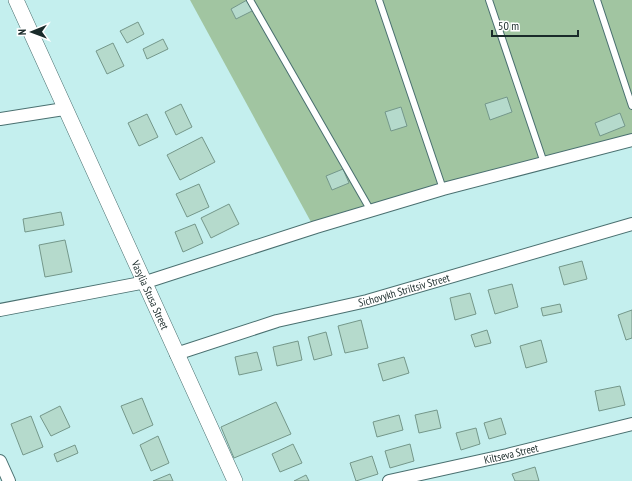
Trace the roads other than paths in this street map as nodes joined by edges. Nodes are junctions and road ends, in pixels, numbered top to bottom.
1 (16, 0) edge
2 (250, 0) edge
3 (378, 0) edge
4 (489, 0) edge
5 (597, 0) edge
6 (632, 106) edge
7 (64, 109) junction
8 (0, 119) edge
9 (632, 140) edge
10 (544, 163) junction
11 (443, 189) junction
12 (371, 211) junction
13 (632, 224) edge
14 (146, 282) junction
15 (0, 310) edge
16 (176, 354) junction
17 (632, 424) edge
18 (0, 461) edge
19 (9, 481) edge
20 (235, 481) edge
21 (389, 481) edge

1 - 7 street, Vasylia Stusa Street
2 - 12 lane
3 - 11 lane
4 - 10 lane
5 - 6 lane
7 - 8 street
7 - 14 street, Vasylia Stusa Street
9 - 10 street
10 - 11 street
11 - 12 street
12 - 14 street
13 - 16 street, Sichovykh Striltsiv Street
14 - 15 street
14 - 16 street, Vasylia Stusa Street
16 - 20 street, Vasylia Stusa Street
17 - 21 street, Kiltseva Street
18 - 19 street

